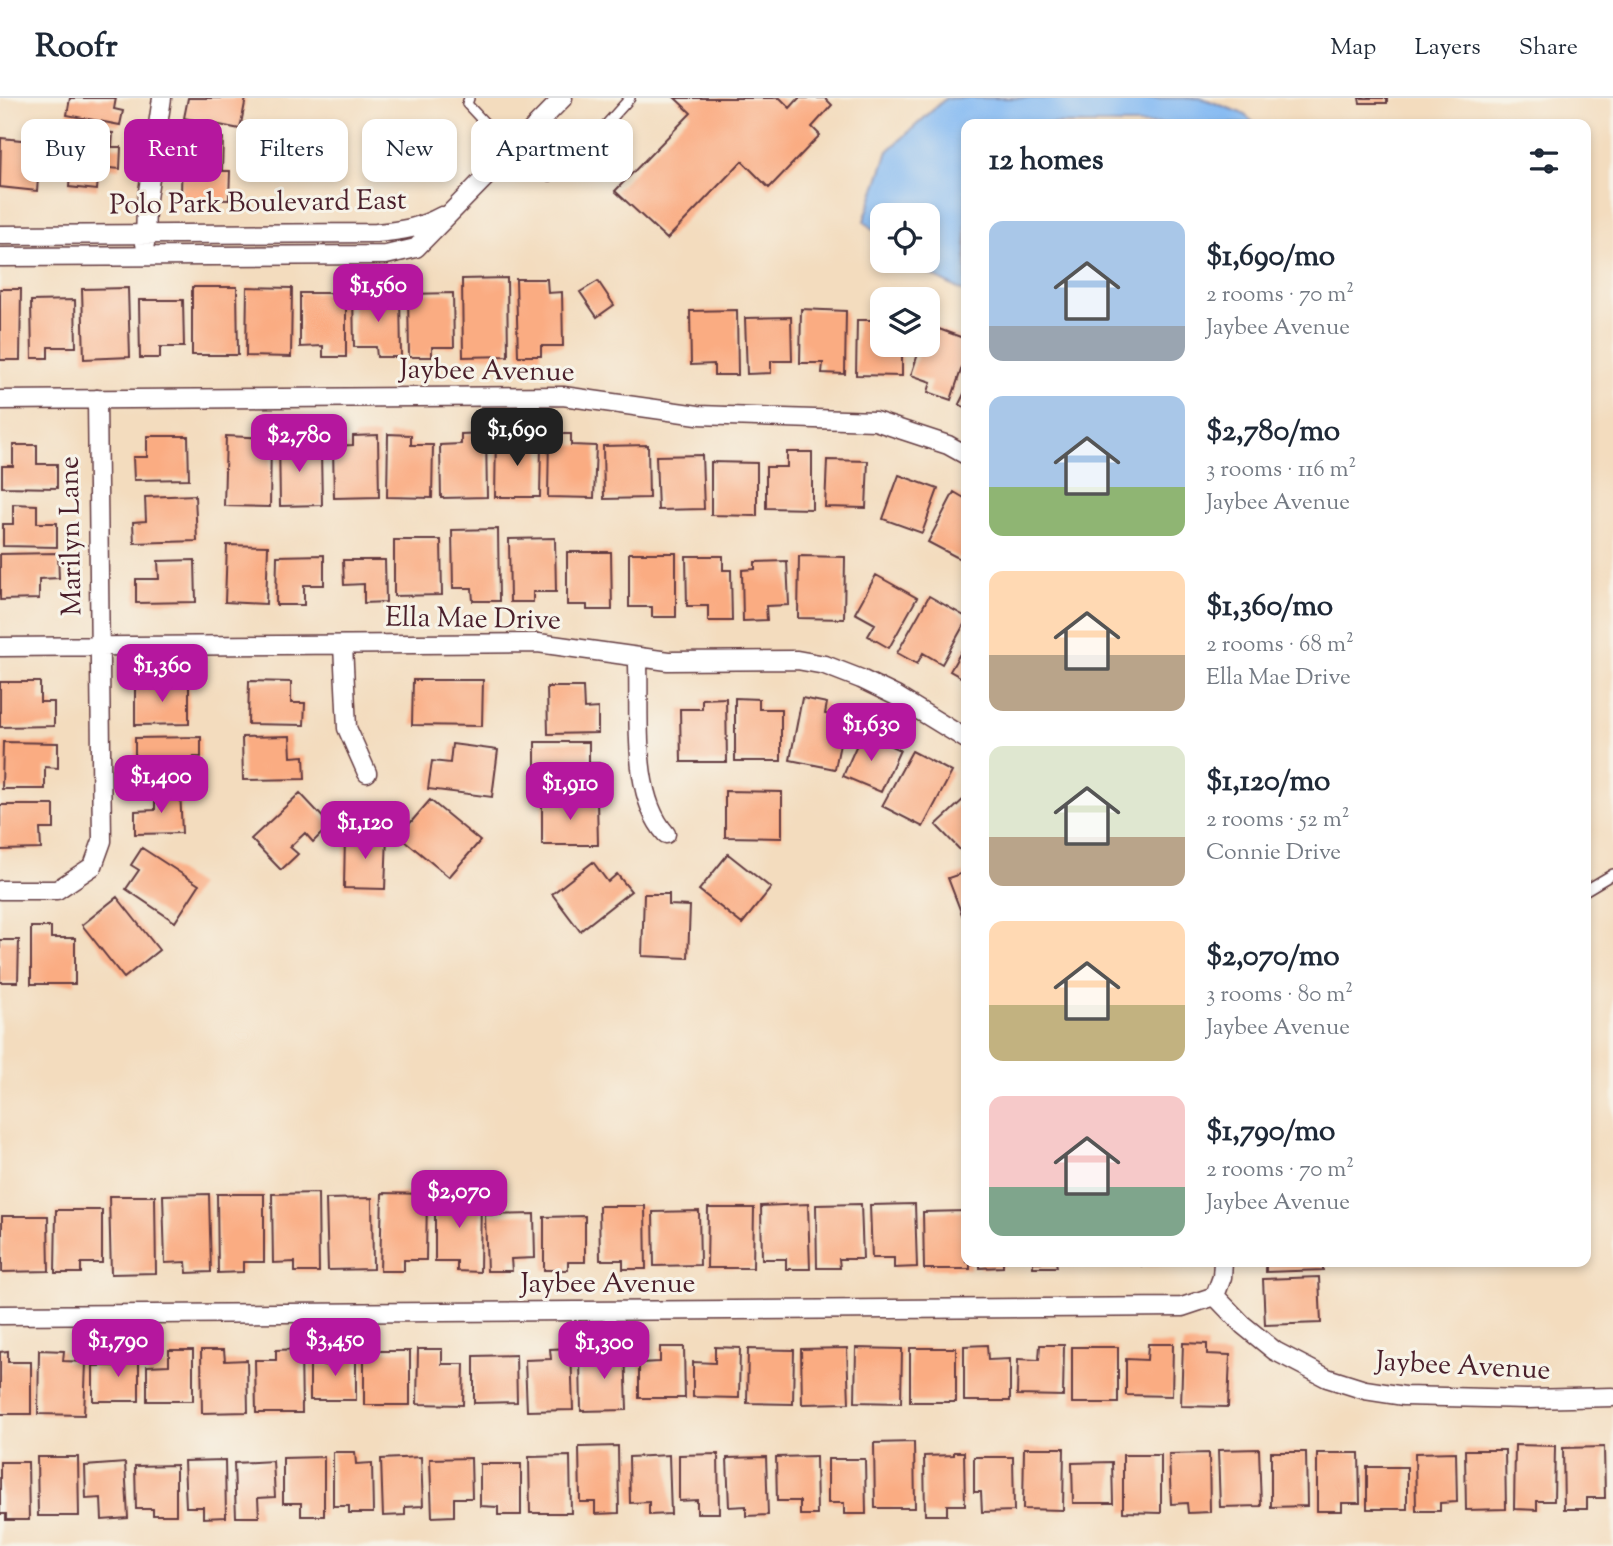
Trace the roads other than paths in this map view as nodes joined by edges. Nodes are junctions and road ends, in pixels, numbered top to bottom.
1 (162, 98) edge
2 (469, 98) edge
3 (563, 98) edge
4 (631, 98) edge
5 (481, 119) edge
6 (542, 119) edge
7 (612, 119) edge
8 (481, 182) edge
9 (457, 207) junction
10 (145, 234) junction
11 (0, 235) edge
12 (0, 257) edge
13 (145, 258) junction
14 (97, 399) junction
15 (0, 400) edge
16 (961, 452) edge
17 (99, 645) junction
18 (343, 645) junction
19 (0, 647) edge
20 (641, 658) junction
21 (961, 736) edge
22 (367, 773) dead end
23 (666, 834) dead end
24 (1613, 873) edge
25 (1591, 887) edge
26 (0, 890) edge
27 (1223, 1267) edge
28 (1214, 1296) junction
29 (0, 1315) edge
30 (1613, 1397) edge

1 - 10 street
2 - 5 lane
3 - 6 street
4 - 7 lane
8 - 9 street
9 - 10 street, Polo Park Boulevard East
9 - 13 street, Polo Park Boulevard East
10 - 11 street, Polo Park Boulevard East
10 - 13 street
12 - 13 street, Polo Park Boulevard East
14 - 15 street, Jaybee Avenue
14 - 16 street, Jaybee Avenue
14 - 17 street, Marilyn Lane
17 - 18 street, Ella Mae Drive
17 - 19 street, Ella Mae Drive
17 - 26 street, Marilyn Lane
18 - 20 street, Ella Mae Drive
18 - 22 street
20 - 21 street, Ella Mae Drive
20 - 23 street
24 - 25 lane
27 - 28 street
28 - 29 street, Jaybee Avenue
28 - 30 street, Jaybee Avenue

